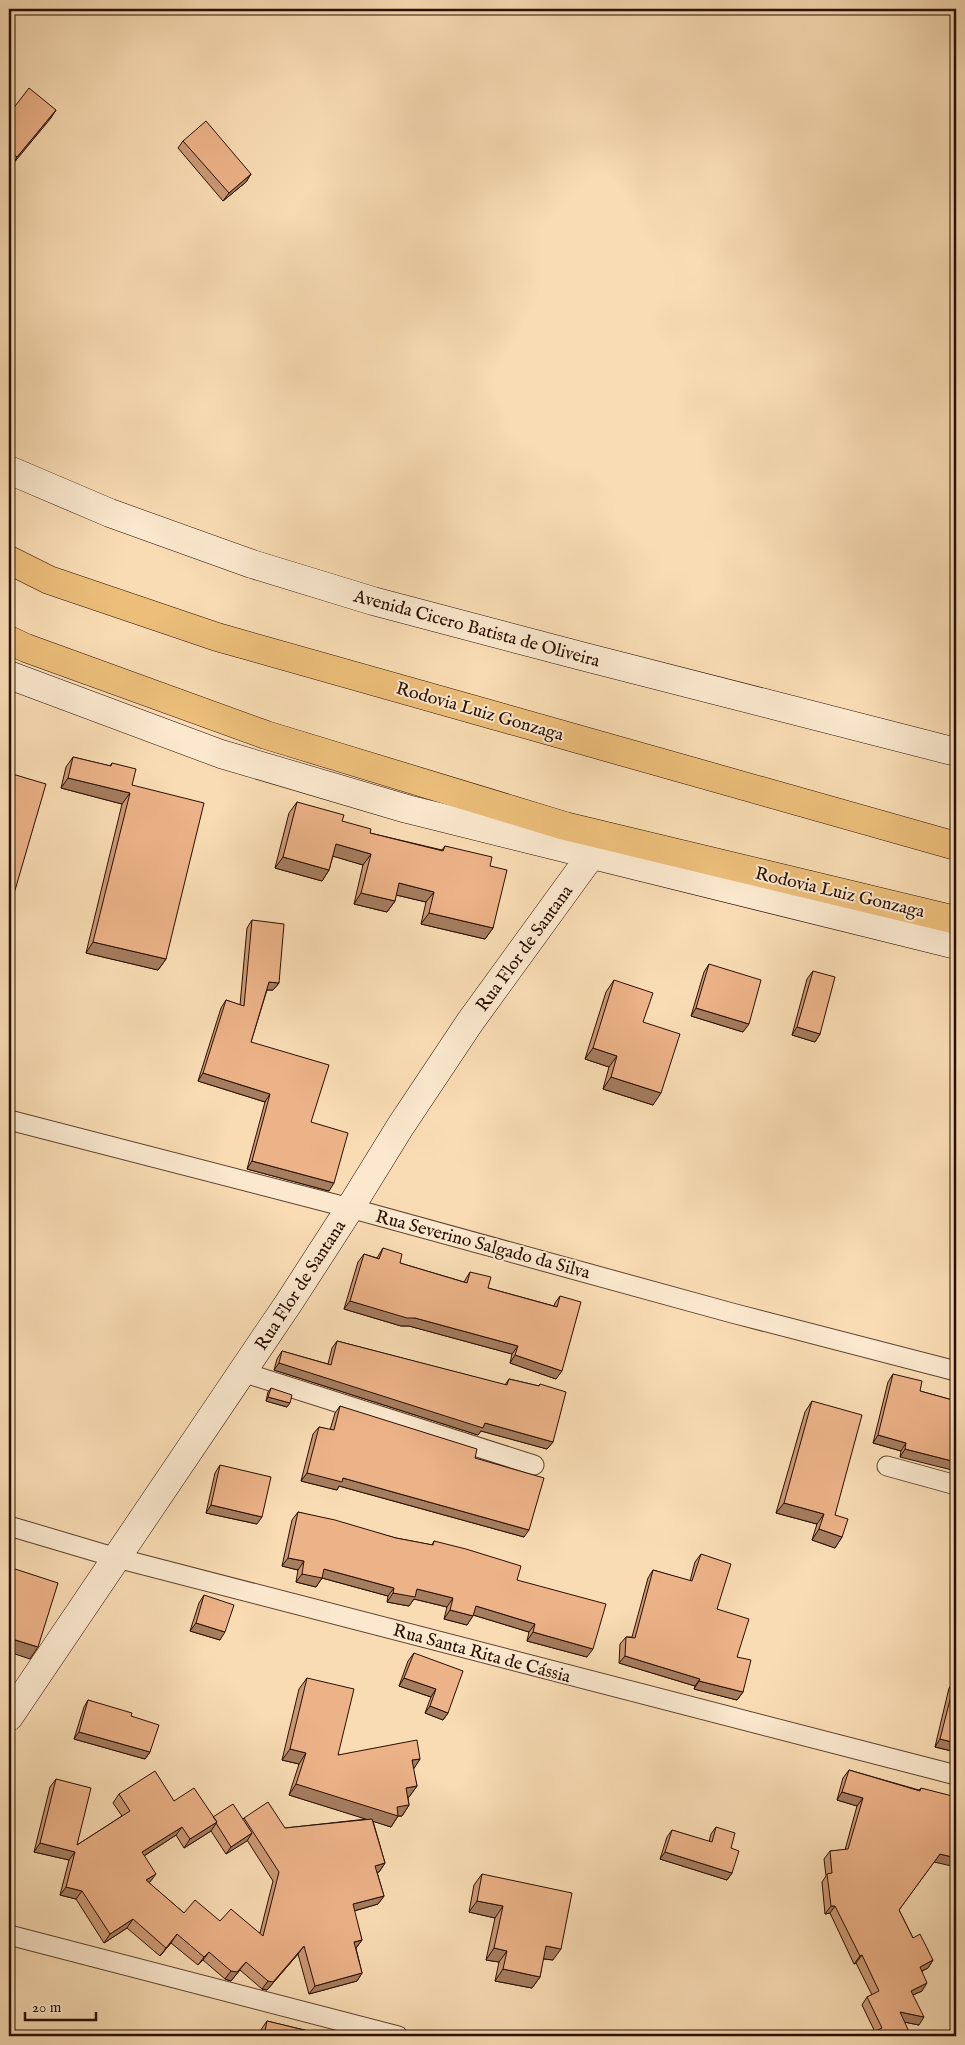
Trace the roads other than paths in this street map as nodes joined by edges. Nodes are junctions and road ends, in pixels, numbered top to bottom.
1 (9, 470) edge
2 (9, 560) edge
3 (9, 640) edge
4 (9, 674) edge
5 (956, 752) edge
6 (956, 846) edge
7 (592, 854) junction
8 (956, 920) edge
9 (956, 945) edge
10 (9, 1120) edge
11 (350, 1208) junction
12 (956, 1371) edge
13 (242, 1372) junction
14 (534, 1465) dead end
15 (887, 1466) dead end
16 (956, 1485) edge
17 (9, 1526) edge
18 (117, 1558) junction
19 (9, 1717) edge
20 (956, 1775) edge
21 (9, 1935) edge
22 (398, 2036) edge

1 - 5 main road, Avenida Cicero Batista de Oliveira
2 - 6 highway, Rodovia Luiz Gonzaga
3 - 8 highway, Rodovia Luiz Gonzaga
4 - 7 main road
7 - 9 main road
7 - 11 main road, Rua Flor de Santana
10 - 11 street, Rua Severino Salgado da Silva
11 - 12 street, Rua Severino Salgado da Silva
11 - 13 main road, Rua Flor de Santana
13 - 14 street
13 - 18 main road, Rua Flor de Santana
15 - 16 street
17 - 18 street, Rua Santa Rita de Cássia
18 - 19 main road, Rua Flor de Santana
18 - 20 street, Rua Santa Rita de Cássia
21 - 22 street

